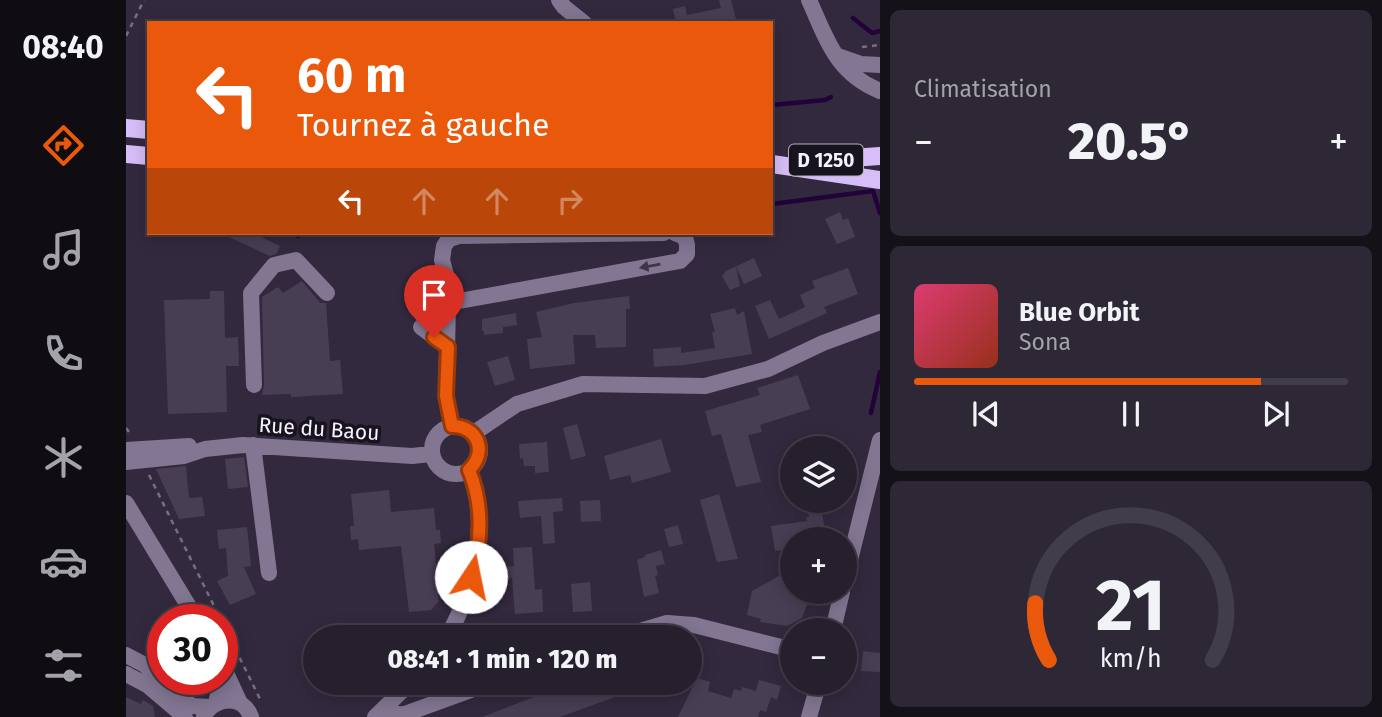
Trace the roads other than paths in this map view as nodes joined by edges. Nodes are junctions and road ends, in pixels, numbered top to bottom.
1 (559, 0) edge
2 (810, 0) edge
3 (582, 21) edge
4 (832, 54) junction
5 (880, 65) edge
6 (880, 91) edge
7 (126, 128) edge
8 (147, 130) edge
9 (126, 155) edge
10 (147, 156) edge
11 (880, 156) edge
12 (773, 164) edge
13 (773, 164) edge
14 (880, 180) edge
15 (527, 235) edge
16 (680, 235) edge
17 (327, 293) dead end
18 (448, 303) junction
19 (880, 322) edge
20 (421, 327) dead end
21 (448, 347) junction
22 (254, 385) dead end
23 (452, 426) junction
24 (474, 433) junction
25 (880, 440) edge
26 (253, 445) junction
27 (126, 450) edge
28 (431, 454) junction
29 (139, 457) edge
30 (469, 470) junction
31 (126, 503) edge
32 (857, 532) edge
33 (269, 573) dead end
34 (187, 604) edge
35 (454, 625) edge
36 (660, 625) edge
37 (694, 625) edge
38 (702, 627) edge
39 (780, 647) edge
40 (126, 655) edge
41 (126, 674) edge
42 (236, 695) edge
43 (398, 695) edge
44 (457, 695) edge
45 (815, 695) edge
46 (240, 703) junction
47 (210, 709) edge
48 (258, 712) edge
49 (379, 713) edge
50 (185, 717) edge
51 (809, 717) edge

1 - 3 street
2 - 4 street
4 - 5 street
4 - 6 street
7 - 8 main road
9 - 10 main road
11 - 12 main road, D 1250
13 - 14 main road
15 - 18 street
16 -> 18 street
17 - 22 street
18 - 21 street
19 - 24 street
20 - 21 street
21 - 23 street
23 - 24 street
23 - 28 street
24 - 30 street
25 - 32 street
26 - 28 street, Rue du Baou
26 - 29 street, Rue du Baou
26 - 33 street
27 - 29 street, Rue du Baou
28 - 30 street
30 - 35 street
31 - 34 street
36 - 37 street
38 - 39 street
40 - 47 street
41 - 50 street
42 - 46 street
43 - 49 street
44 - 49 street
45 - 51 street
46 - 47 street
46 - 48 street

